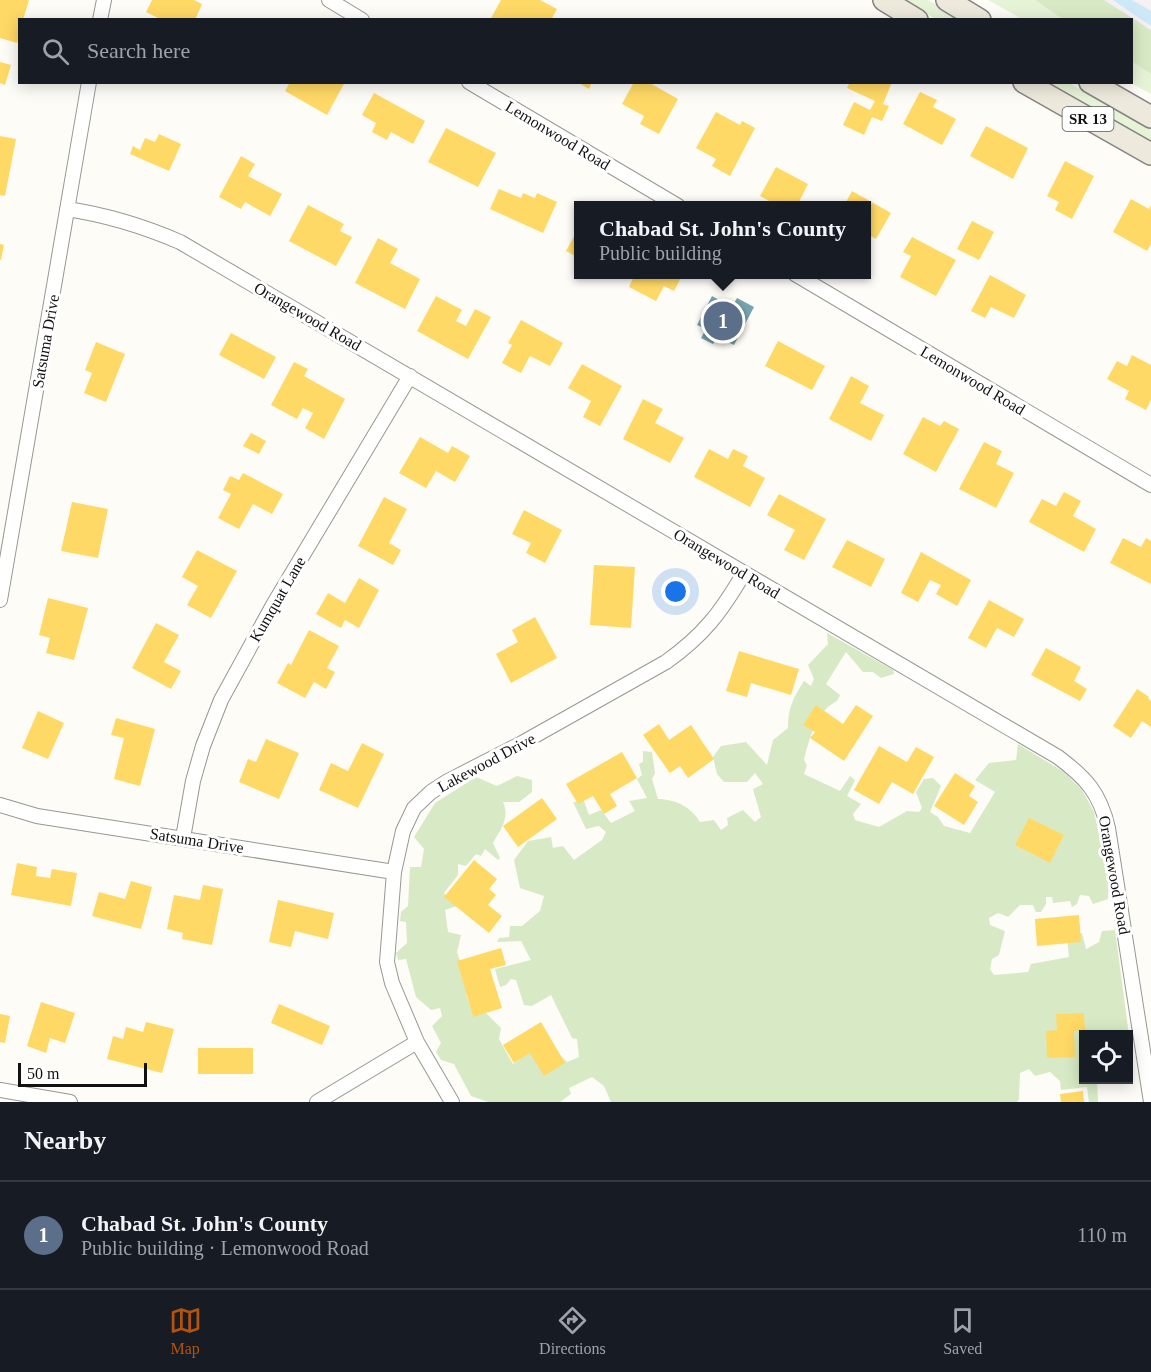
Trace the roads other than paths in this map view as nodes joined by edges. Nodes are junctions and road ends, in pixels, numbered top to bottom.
1 (104, 0) edge
2 (329, 0) edge
3 (884, 0) edge
4 (947, 0) edge
5 (100, 18) edge
6 (359, 18) edge
7 (914, 18) edge
8 (977, 18) edge
9 (89, 84) edge
10 (472, 84) edge
11 (1028, 84) edge
12 (1093, 84) edge
13 (1151, 117) edge
14 (1151, 154) edge
15 (670, 201) edge
16 (67, 209) junction
17 (803, 279) edge
18 (410, 376) junction
19 (1151, 485) edge
20 (744, 573) junction
21 (0, 600) edge
22 (0, 805) edge
23 (183, 838) junction
24 (394, 872) junction
25 (417, 1042) junction
26 (0, 1090) edge
27 (70, 1102) edge
28 (317, 1102) edge
29 (452, 1102) edge
30 (1151, 1102) edge

1 - 5 street
2 - 6 street
3 - 7 main road
4 - 8 main road
9 - 16 street, Satsuma Drive
10 - 15 street, Lemonwood Road
11 - 14 main road, SR 13
12 - 13 main road, SR 13
16 - 18 street, Orangewood Road
16 - 21 street, Satsuma Drive
17 - 19 street, Lemonwood Road
18 - 20 street, Orangewood Road
18 - 23 street, Kumquat Lane
20 - 24 street, Lakewood Drive
20 - 30 street, Orangewood Road
22 - 23 street, Satsuma Drive
23 - 24 street, Satsuma Drive
24 - 25 street, Lakewood Drive
25 - 28 street
25 - 29 street, Lakewood Drive
26 - 27 street

